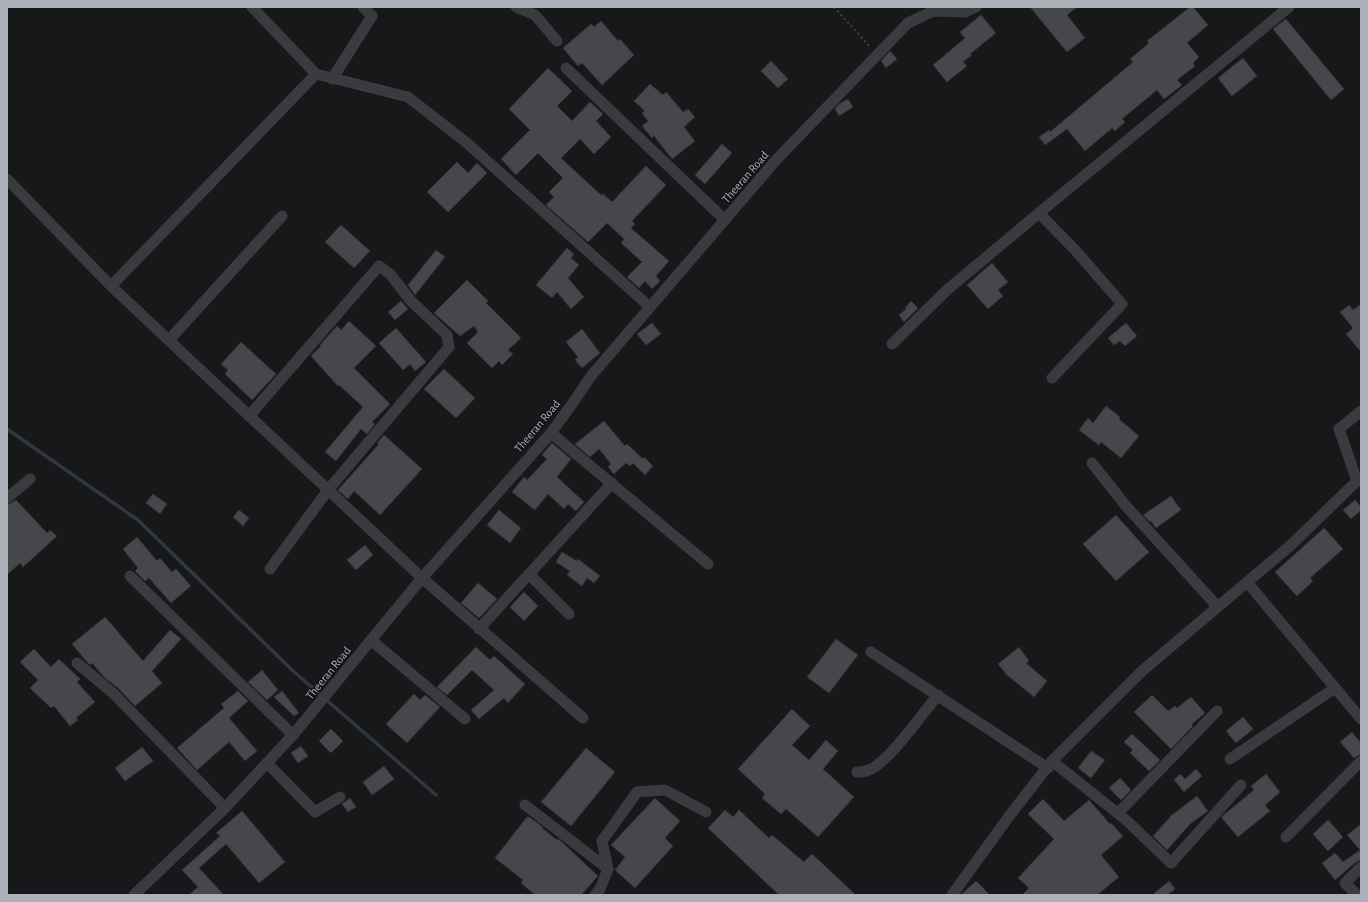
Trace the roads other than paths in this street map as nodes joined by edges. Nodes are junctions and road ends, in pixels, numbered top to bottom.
1 (252, 7) edge
2 (363, 7) edge
3 (516, 7) edge
4 (976, 7) edge
5 (1289, 7) edge
6 (557, 41) dead end
7 (566, 68) dead end
8 (316, 74) junction
9 (332, 79) junction
10 (7, 179) edge
11 (1039, 213) junction
12 (282, 216) dead end
13 (725, 220) junction
14 (111, 286) junction
15 (650, 307) junction
16 (169, 340) junction
17 (892, 344) dead end
18 (1052, 378) dead end
19 (1361, 410) edge
20 (249, 416) junction
21 (551, 433) junction
22 (1092, 463) dead end
23 (30, 479) dead end
24 (612, 483) junction
25 (328, 490) junction
26 (7, 498) edge
27 (708, 564) dead end
28 (270, 569) dead end
29 (529, 574) junction
30 (130, 576) dead end
31 (422, 578) junction
32 (1247, 582) junction
33 (1218, 606) junction
34 (569, 614) dead end
35 (480, 629) junction
36 (371, 640) junction
37 (871, 652) dead end
38 (77, 663) dead end
39 (1335, 688) junction
40 (938, 695) junction
41 (1217, 710) dead end
42 (583, 718) dead end
43 (465, 719) dead end
44 (1361, 719) edge
45 (293, 735) junction
46 (1230, 759) dead end
47 (1361, 761) edge
48 (267, 763) junction
49 (1050, 765) junction
50 (857, 772) dead end
51 (1241, 785) dead end
52 (340, 797) dead end
53 (525, 805) dead end
54 (225, 808) junction
55 (706, 812) dead end
56 (1118, 813) junction
57 (1286, 837) dead end
58 (1361, 867) edge
59 (608, 869) junction
60 (134, 895) edge
61 (595, 895) edge
62 (952, 895) edge
63 (1357, 895) edge

1 - 8 street
2 - 9 street
3 - 6 street
4 - 13 street, Theeran Road
5 - 11 street
7 - 13 street
8 - 9 street
8 - 14 street
9 - 15 street
10 - 14 street
11 - 17 street
11 - 18 street
12 - 16 street
13 - 15 street, Theeran Road
14 - 16 street
15 - 21 street, Theeran Road
16 - 20 street
19 - 32 street
20 - 25 street
20 - 25 street
21 - 24 street
21 - 31 street, Theeran Road
22 - 33 street
23 - 26 street
24 - 27 street
24 - 29 street
25 - 28 street
25 - 31 street
29 - 34 street
29 - 35 street
30 - 45 street
31 - 35 street
31 - 36 street, Theeran Road
32 - 33 street
32 - 39 street
33 - 49 street
35 - 42 street
36 - 43 street
36 - 45 street, Theeran Road
37 - 40 street
38 - 54 street
39 - 44 street
39 - 46 street
40 - 49 street
40 - 50 street
41 - 56 street
45 - 48 street, Theeran Road
47 - 57 street
48 - 52 street
48 - 54 street, Theeran Road
49 - 56 street
49 - 62 street
51 - 56 street
53 - 59 street
54 - 60 street, Theeran Road
55 - 59 street
58 - 63 street
59 - 61 street

